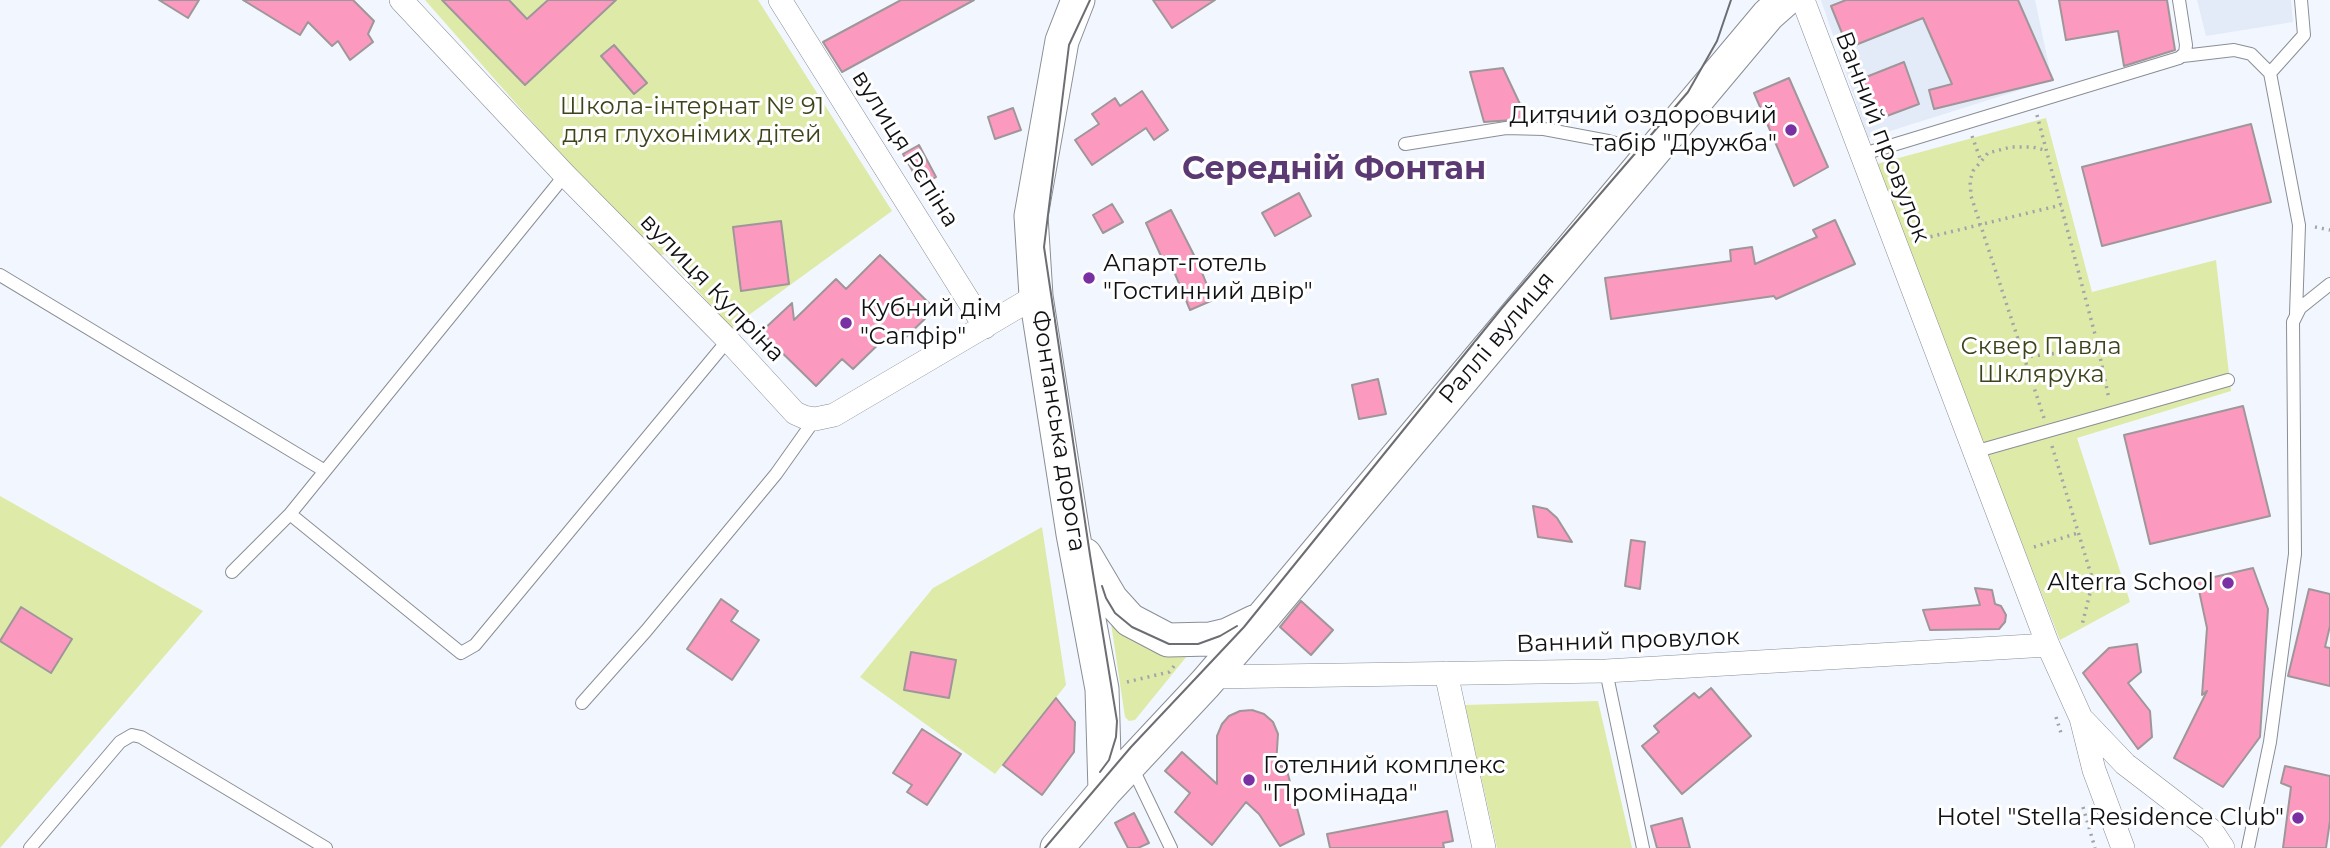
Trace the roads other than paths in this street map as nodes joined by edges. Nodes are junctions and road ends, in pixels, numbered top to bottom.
1 (401, 0) edge
2 (780, 0) edge
3 (1078, 0) edge
4 (1785, 0) edge
5 (1803, 0) edge
6 (2179, 0) edge
7 (2301, 0) edge
8 (2182, 56) junction
9 (2270, 73) junction
10 (1405, 144) dead end
11 (1653, 153) junction
12 (1860, 155) junction
13 (565, 174) junction
14 (0, 275) edge
15 (2330, 284) edge
16 (1036, 296) junction
17 (2295, 314) junction
18 (985, 327) junction
19 (728, 340) junction
20 (2228, 380) dead end
21 (815, 419) junction
22 (1974, 452) junction
23 (325, 471) junction
24 (290, 514) junction
25 (1073, 534) junction
26 (233, 572) dead end
27 (1263, 617) junction
28 (2048, 645) junction
29 (1606, 671) junction
30 (1446, 673) junction
31 (1211, 677) junction
32 (582, 703) dead end
33 (2081, 718) junction
34 (1130, 764) junction
35 (1105, 791) junction
36 (30, 848) edge
37 (326, 848) edge
38 (1057, 848) edge
39 (1171, 848) edge
40 (1484, 848) edge
41 (1643, 848) edge
42 (2123, 848) edge
43 (2223, 848) edge
44 (2248, 848) edge

1 - 13 street, вулиця Купріна
2 - 18 street, вулиця Рєпіна
3 - 16 main road, Фонтанська дорога
4 - 11 main road, Раллі вулиця
5 - 12 street, Ванний провулок
6 - 8 lane
7 - 9 lane
8 - 9 lane
8 - 12 lane
9 - 17 lane
10 - 11 lane
11 - 27 main road, Раллі вулиця
12 - 22 street, Ванний провулок
13 - 19 street, вулиця Купріна
13 - 23 lane
14 - 23 lane
15 - 17 lane
16 - 18 street
16 - 25 main road, Фонтанська дорога
17 - 44 lane
18 - 21 street
19 - 21 street, вулиця Купріна
19 - 24 lane
20 - 22 lane
21 - 32 lane
22 - 28 street, Ванний провулок
23 - 24 lane
24 - 26 lane
25 - 27 main road
25 - 35 main road, Фонтанська дорога
27 - 31 main road, Раллі вулиця
28 - 29 street, Ванний провулок
28 - 33 street, Ванний провулок
29 - 30 street, Ванний провулок
29 - 41 lane
30 - 31 street, Ванний провулок
30 - 40 street
31 - 34 main road, Раллі вулиця
33 - 42 street, Ванний провулок
33 - 43 street, Ванний провулок
34 - 35 main road, Раллі вулиця
34 - 39 lane
35 - 38 main road
36 - 37 lane

